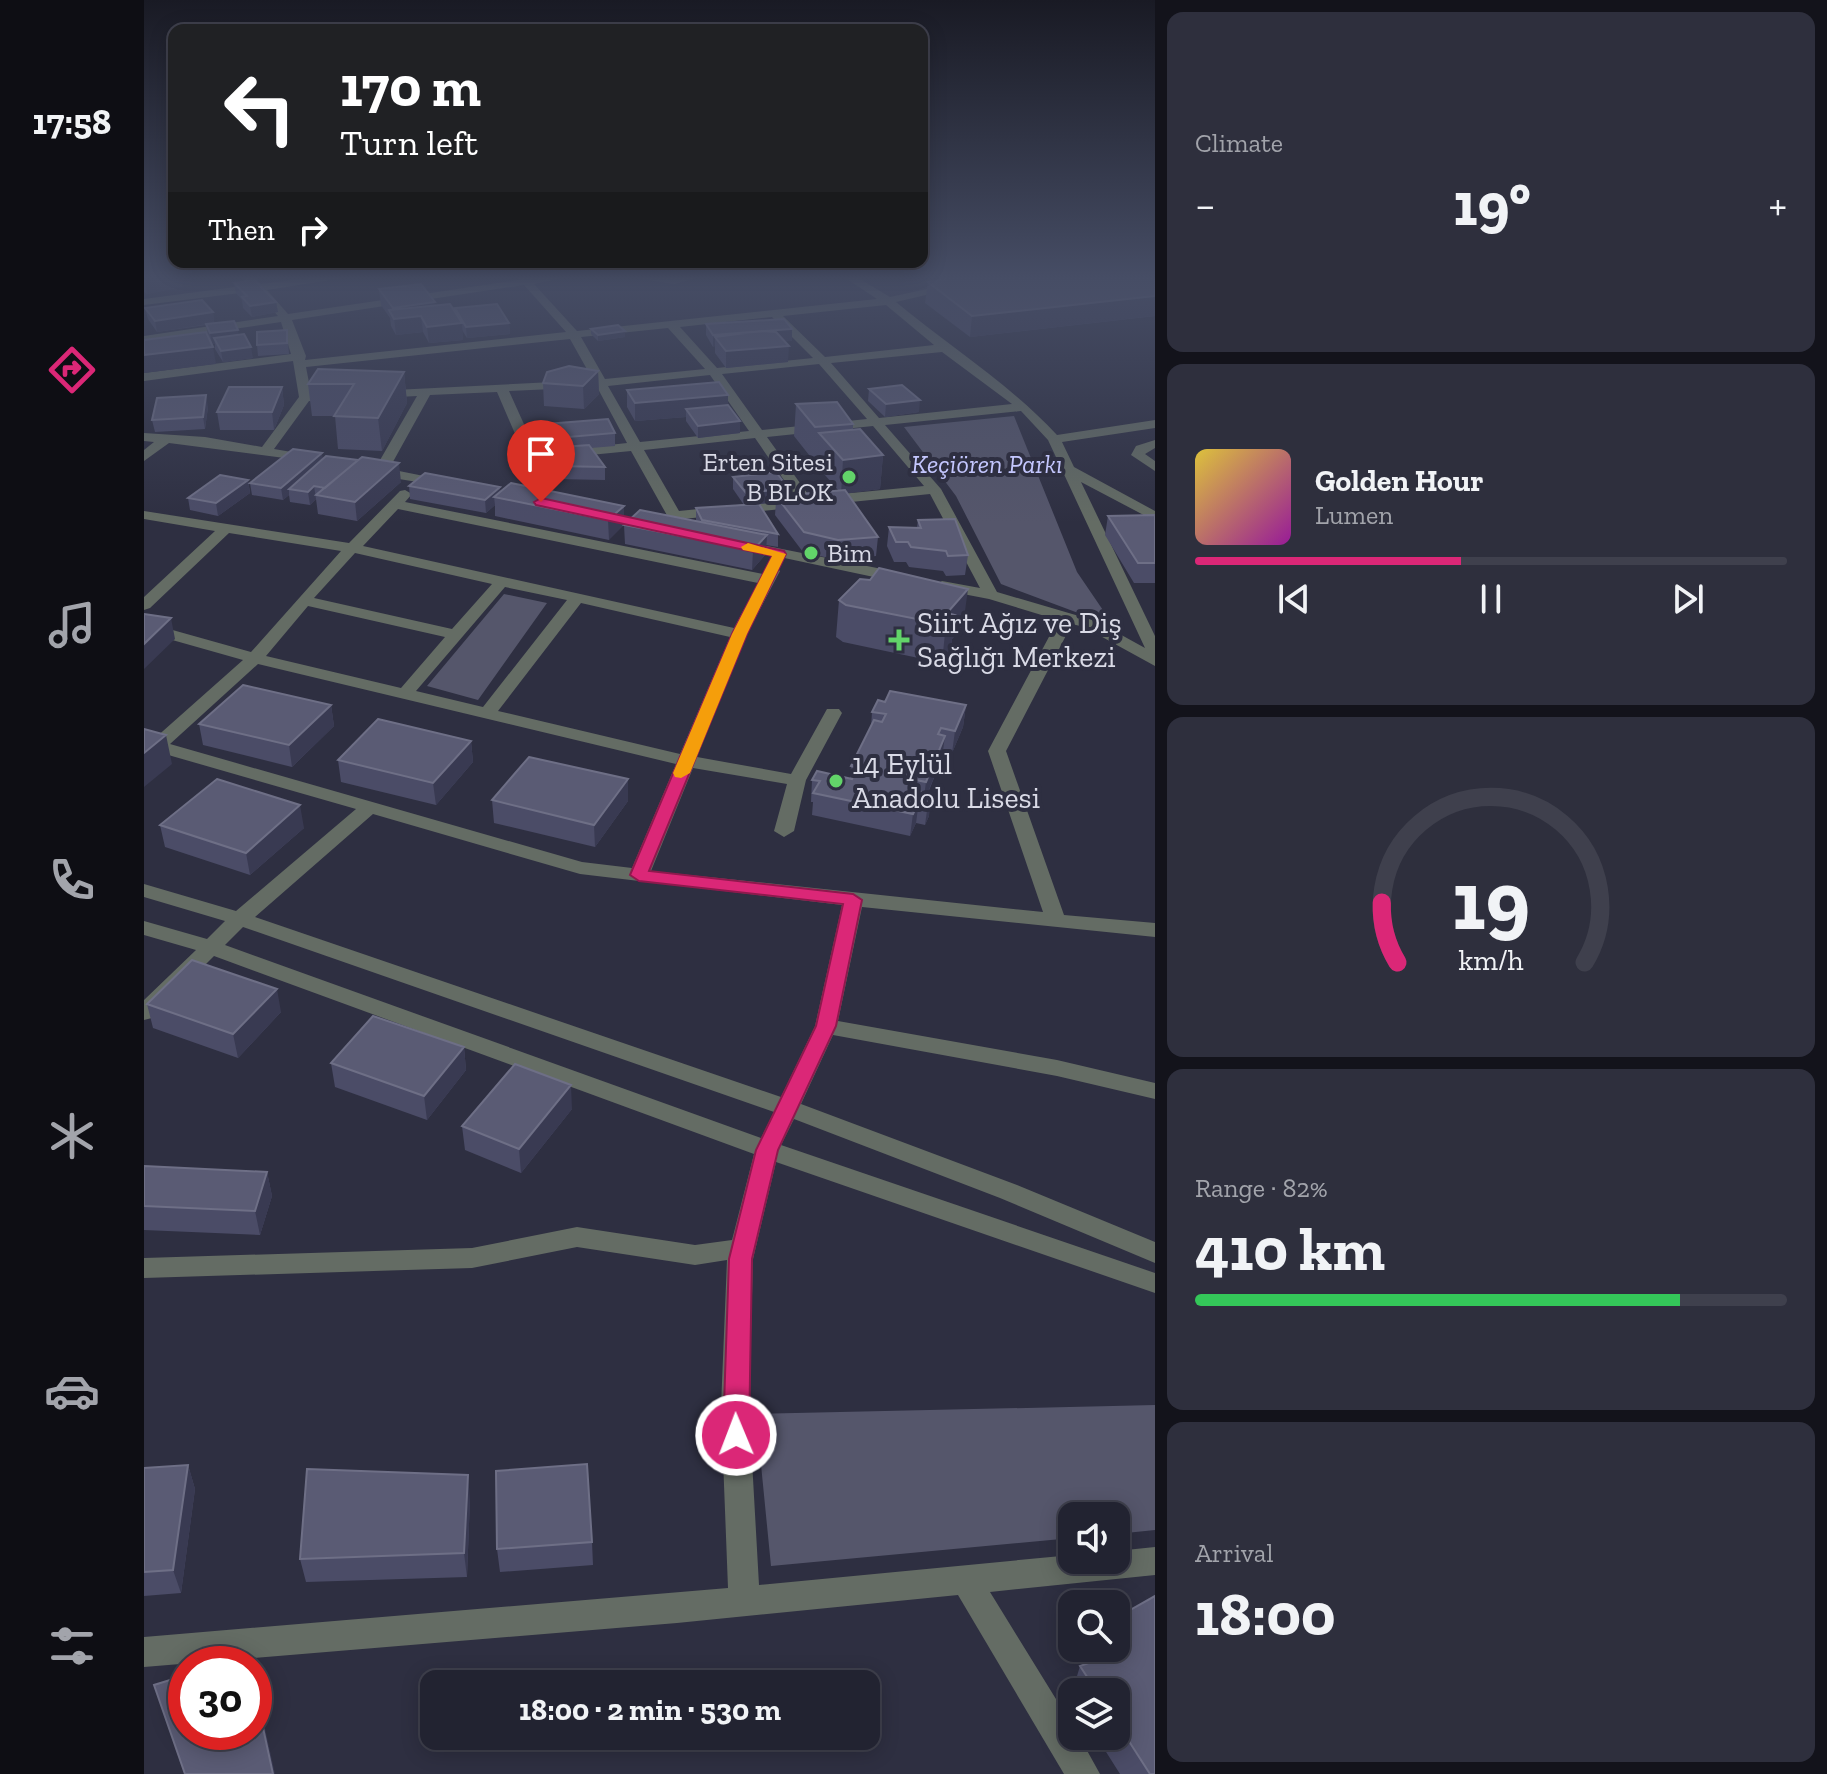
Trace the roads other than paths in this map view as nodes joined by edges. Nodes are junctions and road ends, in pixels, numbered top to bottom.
1 (323, 358) edge
2 (587, 358) edge
3 (701, 358) edge
4 (820, 358) edge
5 (853, 358) edge
6 (957, 358) edge
7 (301, 360) junction
8 (823, 361) junction
9 (714, 372) junction
10 (144, 377) edge
11 (601, 383) junction
12 (501, 388) junction
13 (425, 393) junction
14 (365, 395) edge
15 (350, 396) edge
16 (305, 397) junction
17 (1024, 407) junction
18 (144, 422) edge
19 (877, 422) junction
20 (1155, 424) edge
21 (761, 436) junction
22 (155, 437) edge
23 (1054, 439) junction
24 (1155, 444) edge
25 (637, 447) junction
26 (266, 451) junction
27 (144, 457) edge
28 (532, 457) junction
29 (319, 460) edge
30 (1155, 467) edge
31 (365, 469) edge
32 (1069, 470) junction
33 (380, 472) junction
34 (419, 480) junction
35 (464, 488) edge
36 (934, 489) junction
37 (540, 502) edge
38 (395, 504) junction
39 (808, 504) junction
40 (144, 515) edge
41 (1155, 517) edge
42 (226, 528) junction
43 (629, 530) edge
44 (725, 541) edge
45 (352, 548) junction
46 (612, 548) junction
47 (780, 554) junction
48 (503, 580) junction
49 (768, 580) junction
50 (991, 595) junction
51 (576, 599) junction
52 (304, 600) junction
53 (144, 605) edge
54 (1067, 617) junction
55 (144, 627) edge
56 (739, 634) junction
57 (455, 635) junction
58 (1155, 653) edge
59 (255, 658) junction
60 (1155, 661) edge
61 (405, 694) junction
62 (488, 713) junction
63 (833, 713) dead end
64 (150, 744) edge
65 (686, 761) junction
66 (797, 780) junction
67 (367, 809) junction
68 (784, 831) dead end
69 (639, 875) junction
70 (144, 890) edge
71 (853, 900) junction
72 (241, 918) junction
73 (1056, 920) junction
74 (144, 928) edge
75 (1155, 930) edge
76 (211, 947) junction
77 (144, 1013) edge
78 (826, 1026) junction
79 (1155, 1091) edge
80 (788, 1107) junction
81 (767, 1150) junction
82 (743, 1248) junction
83 (1155, 1253) edge
84 (144, 1268) edge
85 (1155, 1283) edge
86 (1155, 1561) edge
87 (966, 1580) junction
88 (744, 1602) junction
89 (144, 1652) edge
90 (1083, 1774) edge

1 - 7 street
2 - 11 street
3 - 9 street
4 - 8 street
5 - 8 street
6 - 17 street
7 - 10 street
7 - 16 street
8 - 9 street
8 - 19 street
9 - 11 street
9 - 21 street
11 - 12 street
11 - 25 street
12 - 13 street
12 - 28 street
13 - 14 street
13 - 33 street
15 - 16 street
16 - 26 street
17 - 19 street
17 - 23 street
18 - 22 street
19 - 21 street
19 - 36 street
20 - 23 street
21 - 25 street
21 - 39 street
22 - 26 street
22 - 27 street
23 - 32 street
24 - 30 street
25 - 28 street
25 - 39 street
26 - 29 street
28 - 37 street
31 - 33 street
32 - 41 street
32 - 58 street
33 - 34 street
34 - 35 street
34 - 38 street
36 - 39 street
36 - 50 street
38 - 45 street
38 - 46 street
40 - 42 street
42 - 45 street
42 - 53 street
43 - 46 street
44 - 47 street
45 - 48 street
45 - 52 street
46 - 49 street
47 - 49 street
47 - 50 street
48 - 51 street
48 - 57 street
49 - 56 street
50 - 54 street
51 - 56 street
51 - 62 street
52 - 57 street
52 - 59 street
54 - 60 street
54 - 73 street
55 - 59 street
56 - 65 street
57 - 61 street
59 - 61 street
59 - 64 street
61 - 62 street
62 - 65 street
63 - 66 street
64 - 67 street
65 - 66 street
65 - 69 street
66 - 68 street
67 - 69 street
67 - 72 street
69 - 71 street
70 - 72 street
71 - 73 street
71 - 78 street
72 - 76 street
72 - 80 street
73 - 75 street
74 - 76 street
76 - 77 street
76 - 81 street
78 - 79 street
78 - 80 street
80 - 81 street
80 - 83 street
81 - 82 street
81 - 85 street
82 - 84 street
82 - 88 street
86 - 87 street
87 - 88 street
87 - 90 street
88 - 89 street

